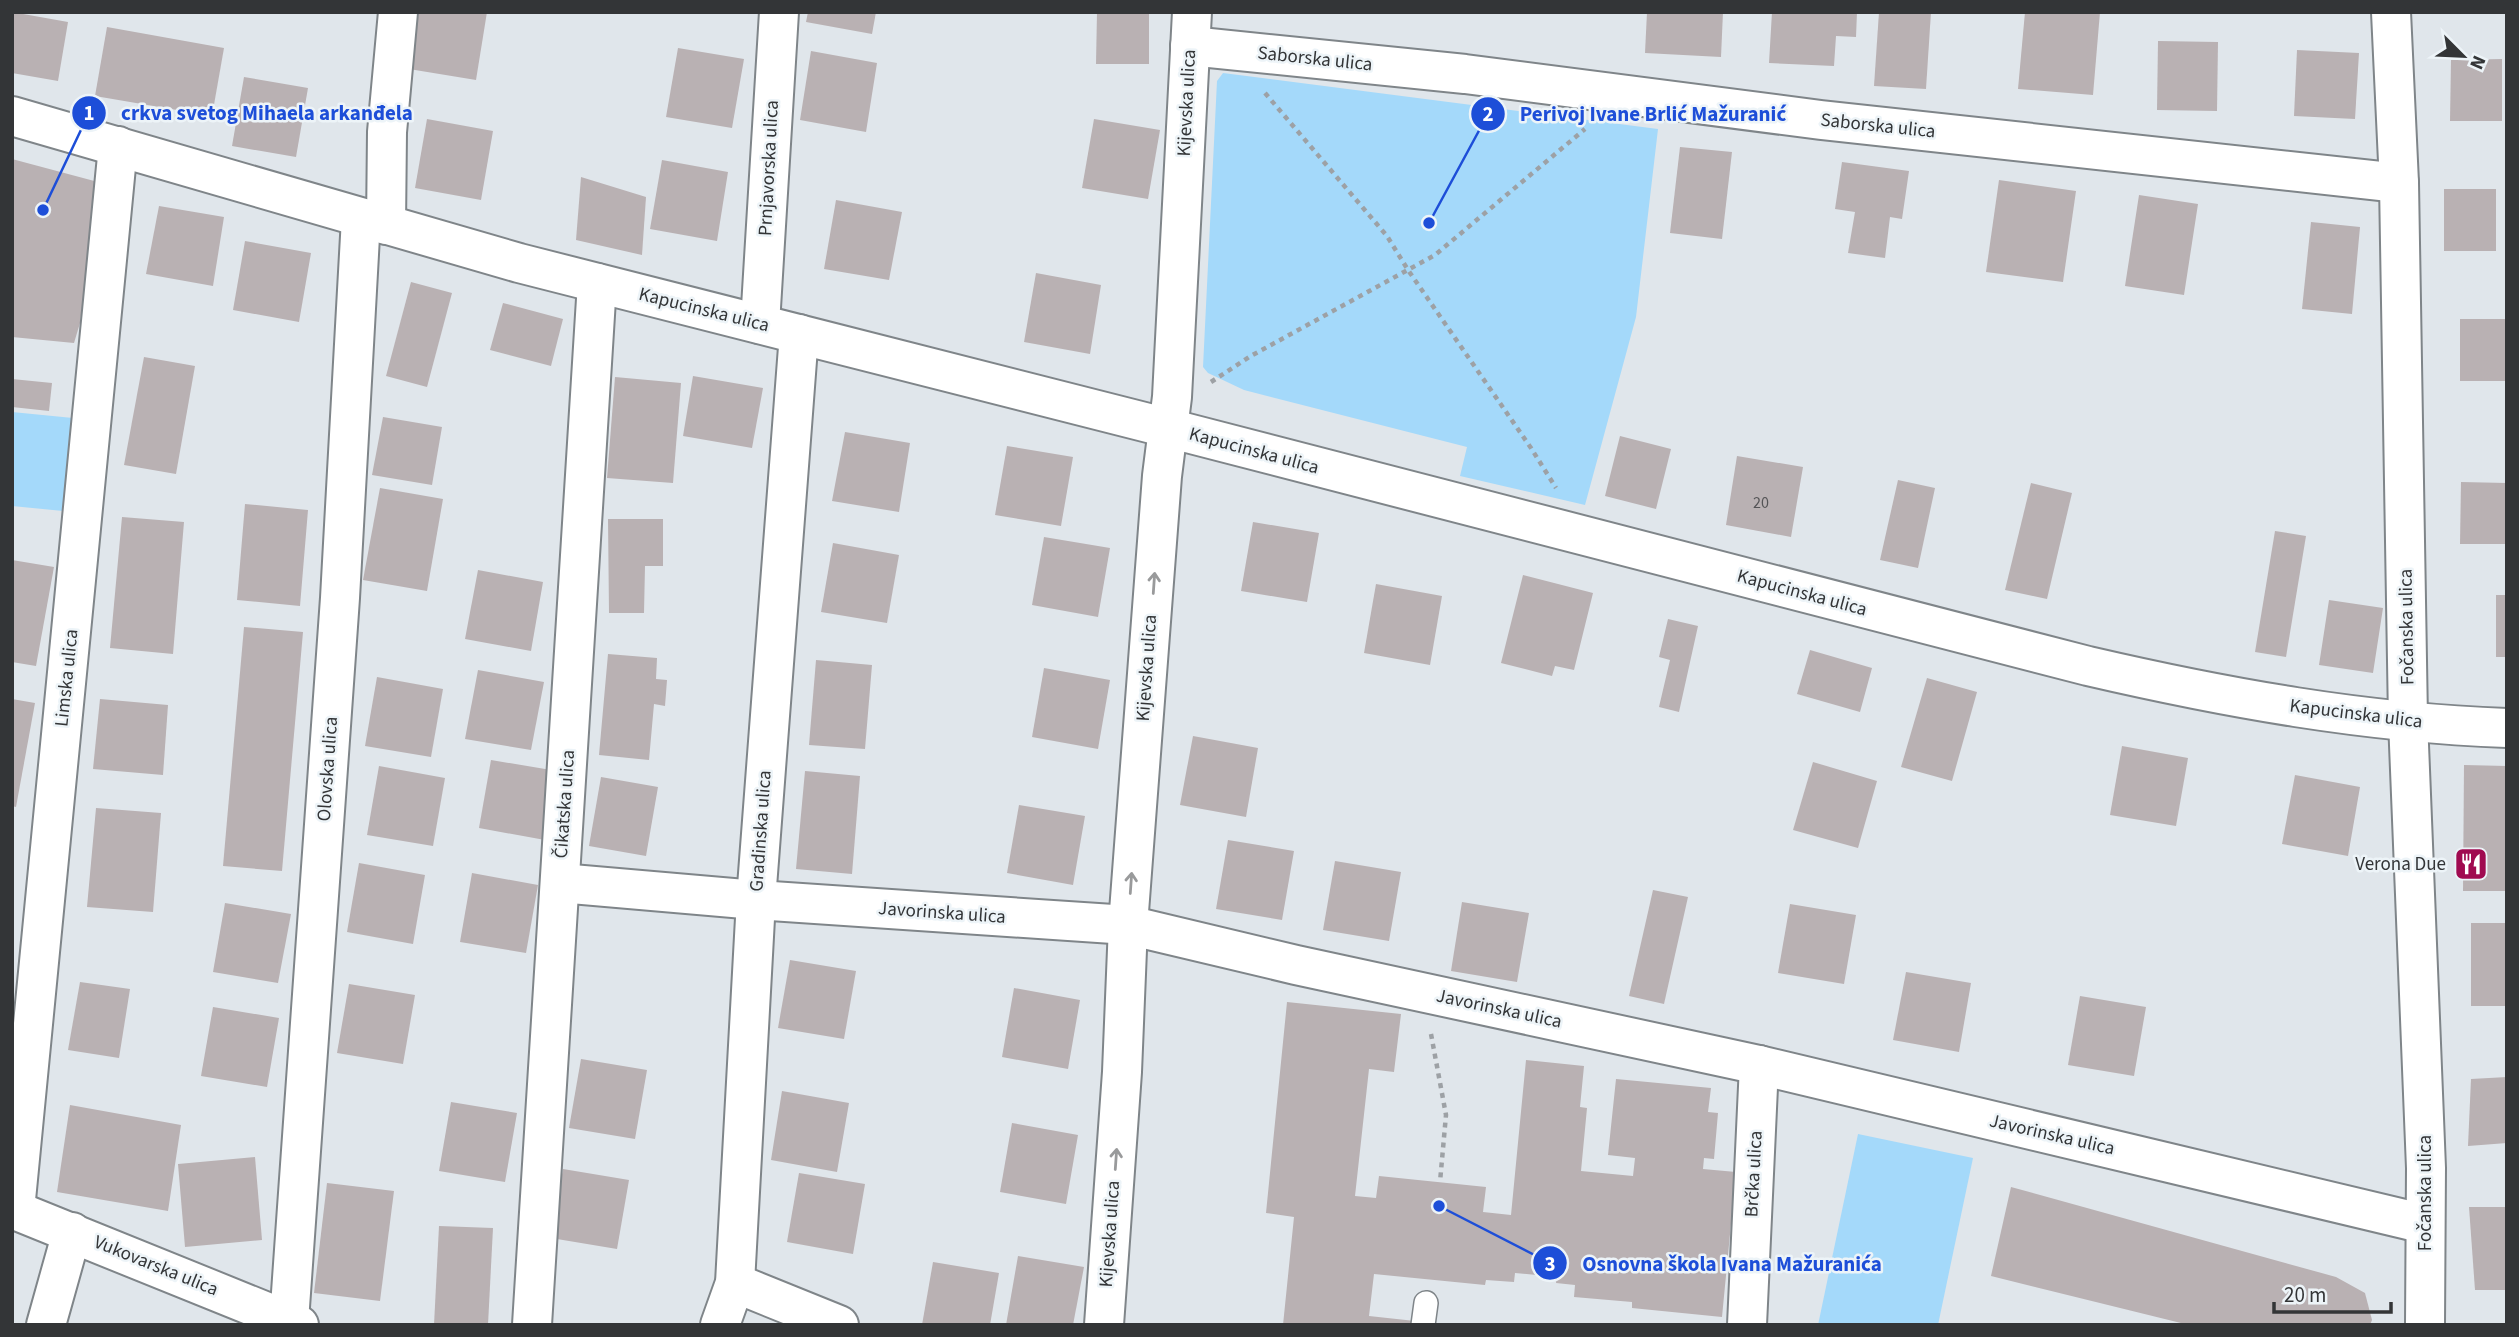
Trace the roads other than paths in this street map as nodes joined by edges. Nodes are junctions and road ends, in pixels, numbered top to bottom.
1 (398, 12) edge
2 (779, 12) edge
3 (2391, 12) edge
4 (1191, 29) edge
5 (12, 116) edge
6 (118, 146) junction
7 (2399, 183) junction
8 (374, 221) junction
9 (597, 284) junction
10 (760, 324) junction
11 (799, 334) junction
12 (1168, 428) junction
13 (2408, 720) junction
14 (2507, 728) edge
15 (560, 883) junction
16 (756, 900) junction
17 (1128, 925) junction
18 (1759, 1065) junction
19 (14, 1209) edge
20 (2425, 1224) junction
21 (72, 1232) junction
22 (736, 1283) junction
23 (294, 1323) edge
24 (46, 1325) edge
25 (532, 1325) edge
26 (720, 1325) edge
27 (839, 1325) edge
28 (1104, 1325) edge
29 (1747, 1325) edge
30 (2425, 1325) edge

1 - 8 street, Olovska ulica
2 - 10 street, Prnjavorska ulica
3 - 7 street, Fočanska ulica
4 - 7 street, Saborska ulica
4 - 12 street, Kijevska ulica
5 - 6 street, Kapucinska ulica
6 - 8 street, Kapucinska ulica
6 - 19 street, Limska ulica
7 - 13 street, Fočanska ulica
8 - 9 street, Kapucinska ulica
8 - 23 street, Olovska ulica
9 - 10 street, Kapucinska ulica
9 - 15 street, Čikatska ulica
10 - 11 street, Kapucinska ulica
11 - 12 street, Kapucinska ulica
11 - 16 street, Gradinska ulica
12 - 13 street, Kapucinska ulica
17 -> 12 street, Kijevska ulica
13 - 14 street, Kapucinska ulica
13 - 20 street, Fočanska ulica
15 - 16 street, Javorinska ulica
15 - 25 street, Čikatska ulica
16 - 17 street, Javorinska ulica
16 - 22 street, Gradinska ulica
17 - 18 street, Javorinska ulica
28 -> 17 street, Kijevska ulica
18 - 20 street, Javorinska ulica
18 - 29 street, Brčka ulica
19 - 21 street, Vukovarska ulica
20 - 30 street, Fočanska ulica
21 - 23 street, Vukovarska ulica
21 - 24 street
22 - 26 street, Gradinska ulica
22 - 27 street

